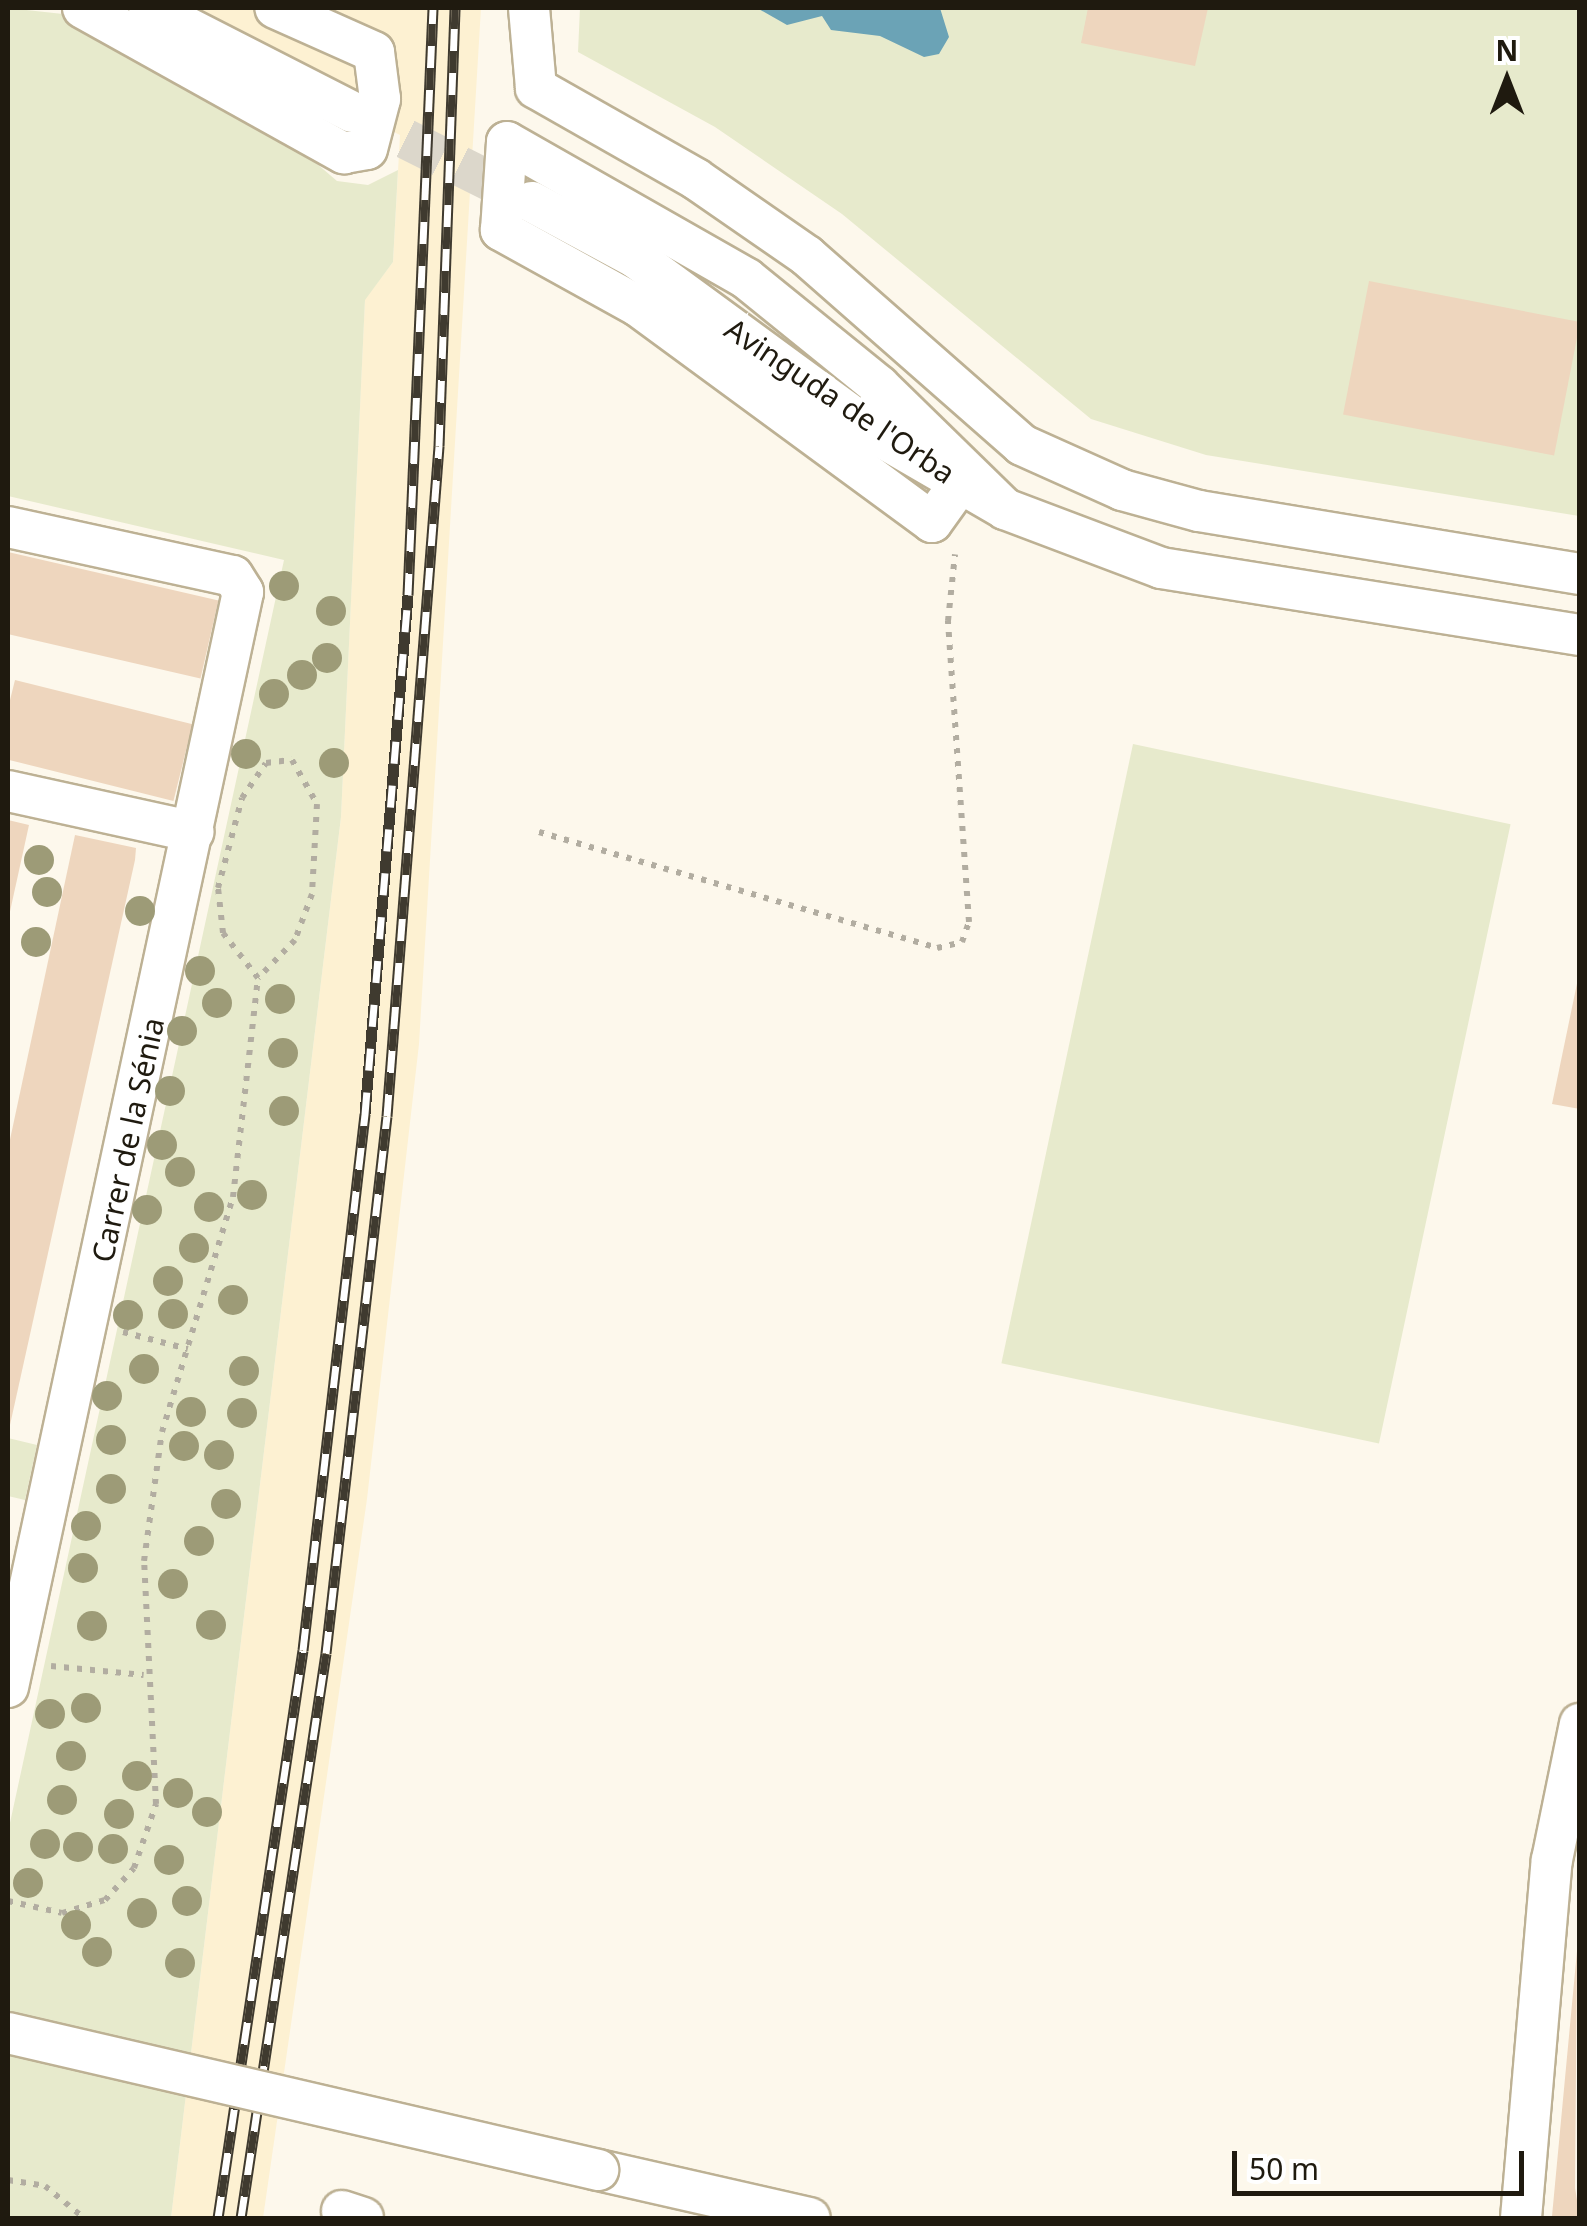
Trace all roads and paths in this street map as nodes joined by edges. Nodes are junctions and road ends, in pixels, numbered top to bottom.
1 (84, 8) edge
2 (150, 8) edge
3 (274, 8) edge
4 (529, 8) edge
5 (348, 20) edge
6 (366, 106) junction
7 (532, 202) tunnel mouth
8 (960, 483) junction
9 (1005, 510) junction
10 (8, 527) edge
11 (1328, 532) junction
12 (954, 538) dead end
13 (1580, 574) edge
14 (1322, 592) junction
15 (1580, 635) edge
16 (8, 791) edge
17 (194, 832) junction
18 (539, 832) dead end
19 (258, 978) junction
20 (112, 1329) dead end
21 (189, 1349) junction
22 (25, 1534) edge
23 (144, 1675) junction
24 (23, 1676) edge
25 (1580, 1724) edge
26 (8, 1901) edge
27 (8, 2032) edge
28 (8, 2180) edge
29 (84, 2218) edge
30 (810, 2218) edge
31 (1521, 2218) edge

1 - 6 street
2 - 6 street
3 - 5 street
4 - 11 street
5 - 6 street
7 - 8 street, Avinguda de l'Orba
8 - 9 street, Avinguda de l'Orba
8 - 9 street
9 - 14 street, Avinguda de l'Orba
10 - 17 street, Carrer de la Sénia
11 - 13 street
11 - 14 street
12 - 18 path
14 - 15 street, Avinguda de l'Orba
16 - 17 street
17 - 22 street, Carrer de la Sénia
19 - 19 path
19 - 21 path
20 - 21 path
21 - 23 path
22 - 24 street, Carrer de la Sénia
23 - 24 path
23 - 26 path
25 - 31 street
27 - 30 street, bridge
28 - 29 path

